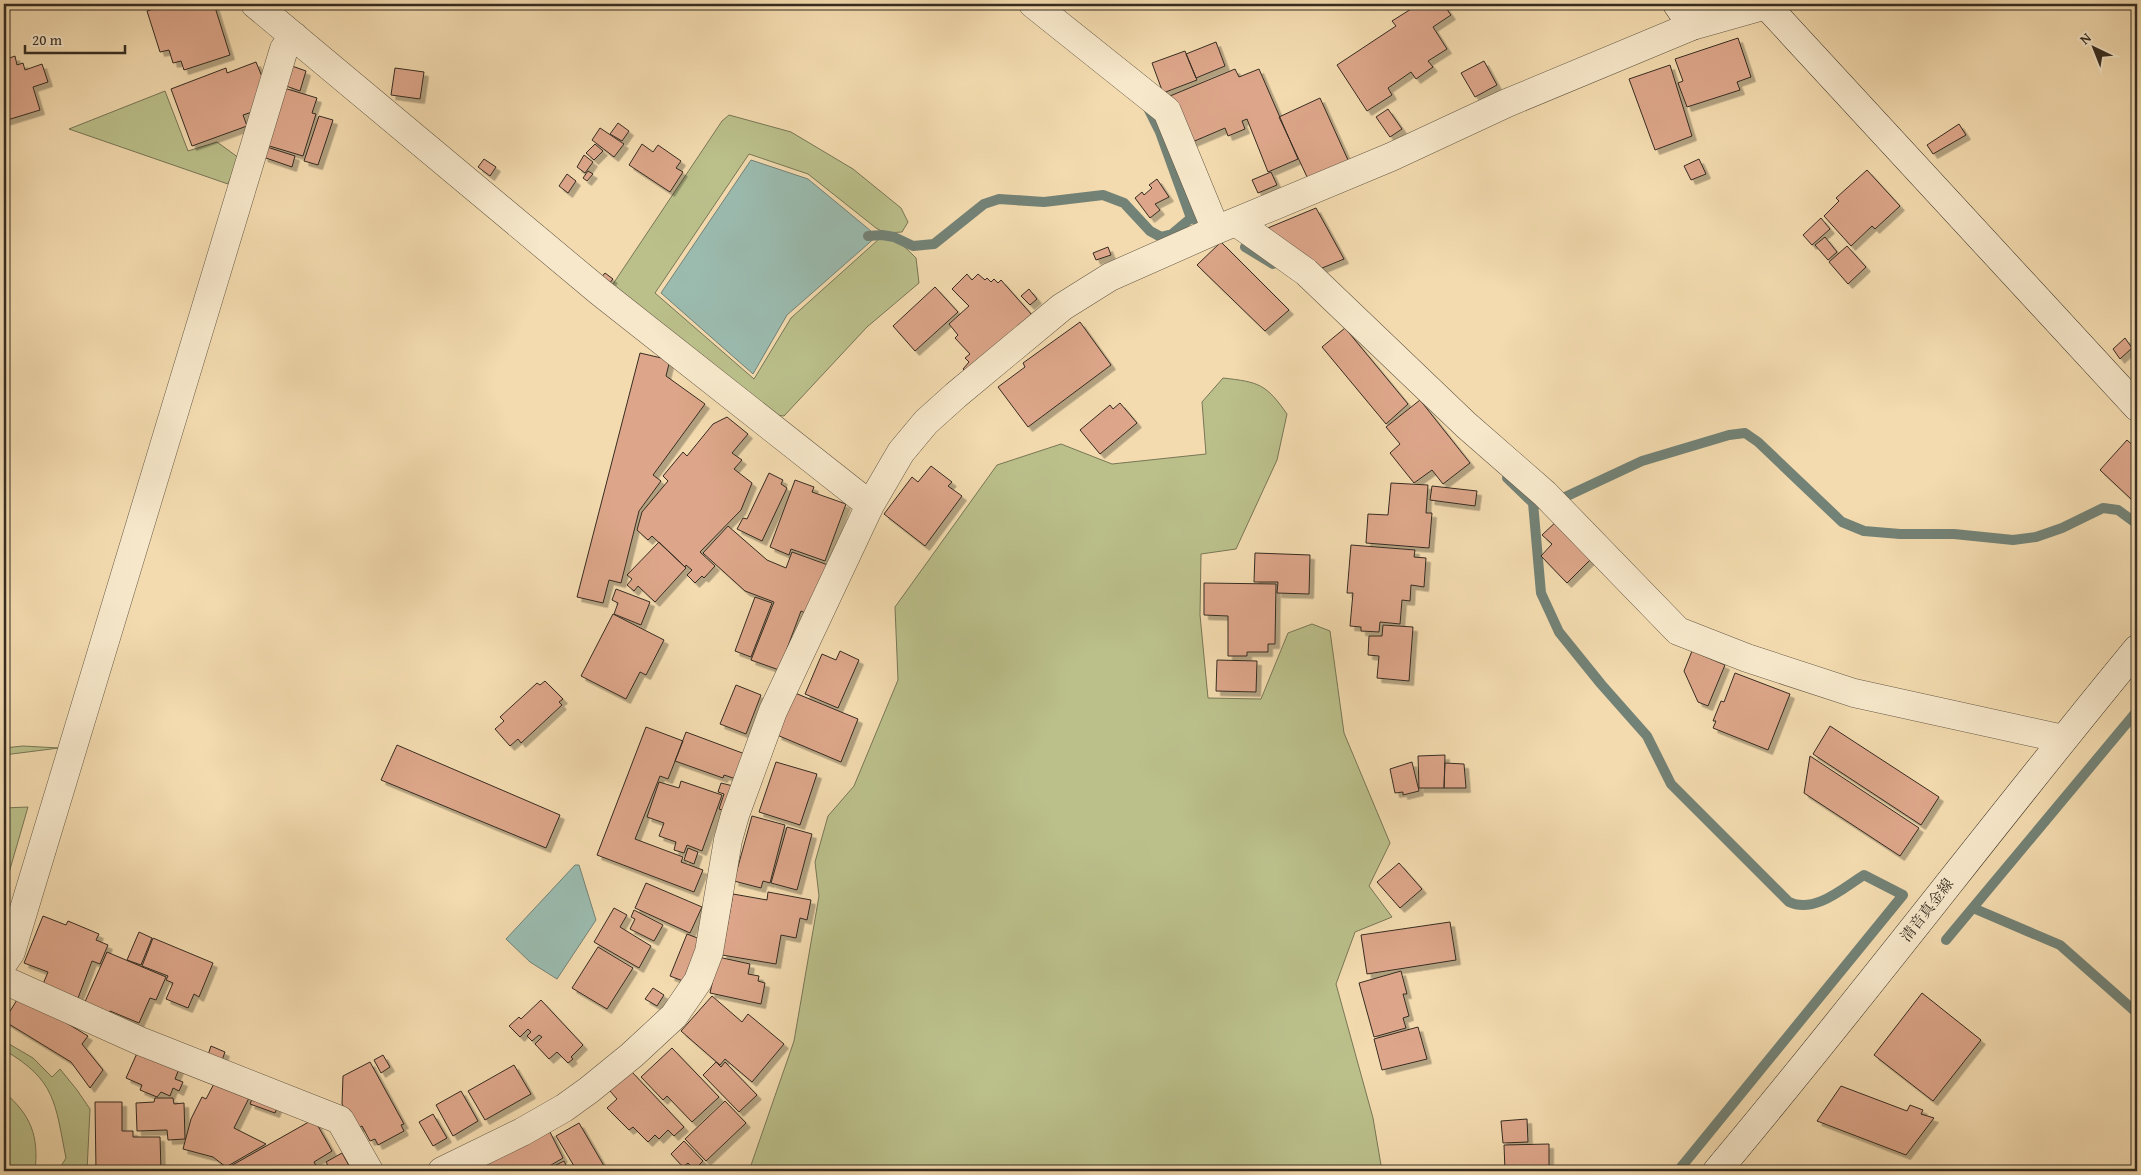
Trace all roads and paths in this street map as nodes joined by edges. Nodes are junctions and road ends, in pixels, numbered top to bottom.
1 (255, 4) edge
2 (1033, 4) edge
3 (1677, 4) edge
4 (1768, 4) edge
5 (1692, 26) junction
6 (294, 36) junction
7 (1226, 226) junction
8 (2137, 407) edge
9 (870, 505) junction
10 (2137, 649) edge
11 (2063, 739) junction
12 (4, 962) edge
13 (4, 980) edge
14 (369, 1171) edge
15 (442, 1171) edge
16 (1717, 1171) edge

1 - 6 street
2 - 7 street
3 - 5 street
4 - 5 street
4 - 8 street
5 - 7 street
6 - 9 street
6 - 12 street
7 - 9 street
7 - 11 street
9 - 15 street
10 - 11 street, 清音真金線
11 - 16 street, 清音真金線
13 - 14 street

